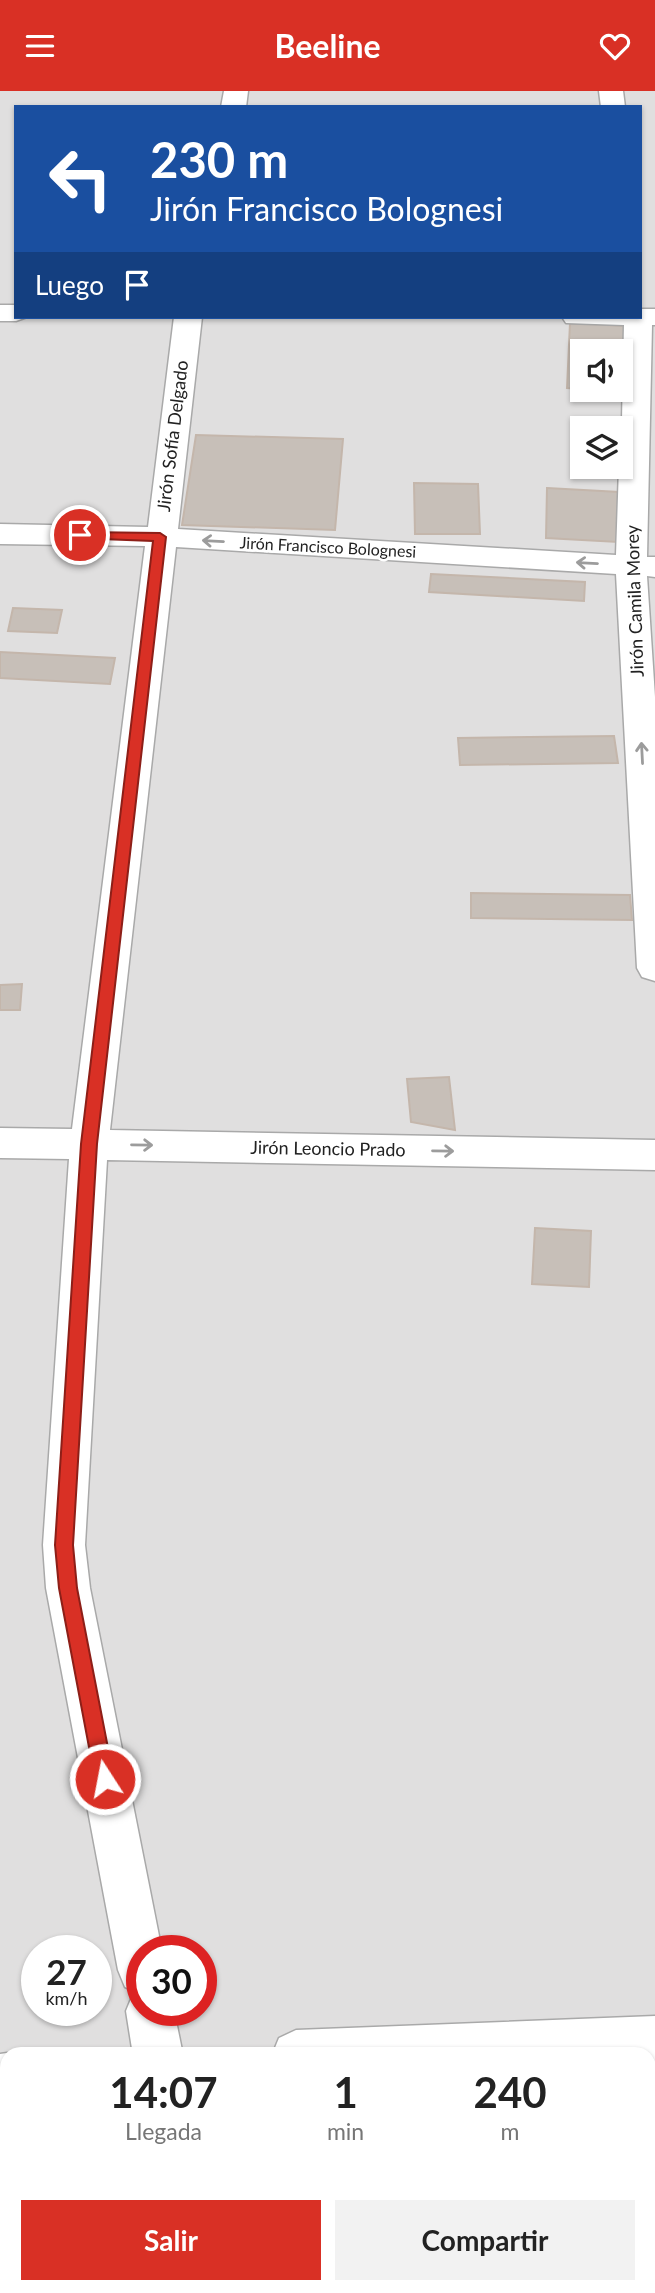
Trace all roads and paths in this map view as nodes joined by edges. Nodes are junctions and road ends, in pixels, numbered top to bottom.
1 (644, 317) edge
2 (188, 319) edge
3 (0, 534) edge
4 (160, 537) junction
5 (643, 566) edge
6 (655, 968) edge
7 (0, 1143) edge
8 (89, 1144) junction
9 (655, 1155) edge
10 (135, 1935) edge
11 (153, 2026) edge
12 (655, 2041) edge
13 (157, 2047) edge
14 (501, 2047) edge

1 - 5 street, Jirón Camila Morey
2 - 4 street, Jirón Sofía Delgado
3 - 4 street, Jirón Francisco Bolognesi
5 -> 4 street, Jirón Francisco Bolognesi
4 - 8 street, Jirón Sofía Delgado
6 -> 5 street, Jirón Camila Morey
7 - 8 street, Jirón Leoncio Prado
8 -> 9 street, Jirón Leoncio Prado
8 - 10 street, Jirón Sofía Delgado
11 - 13 street
12 - 14 street

